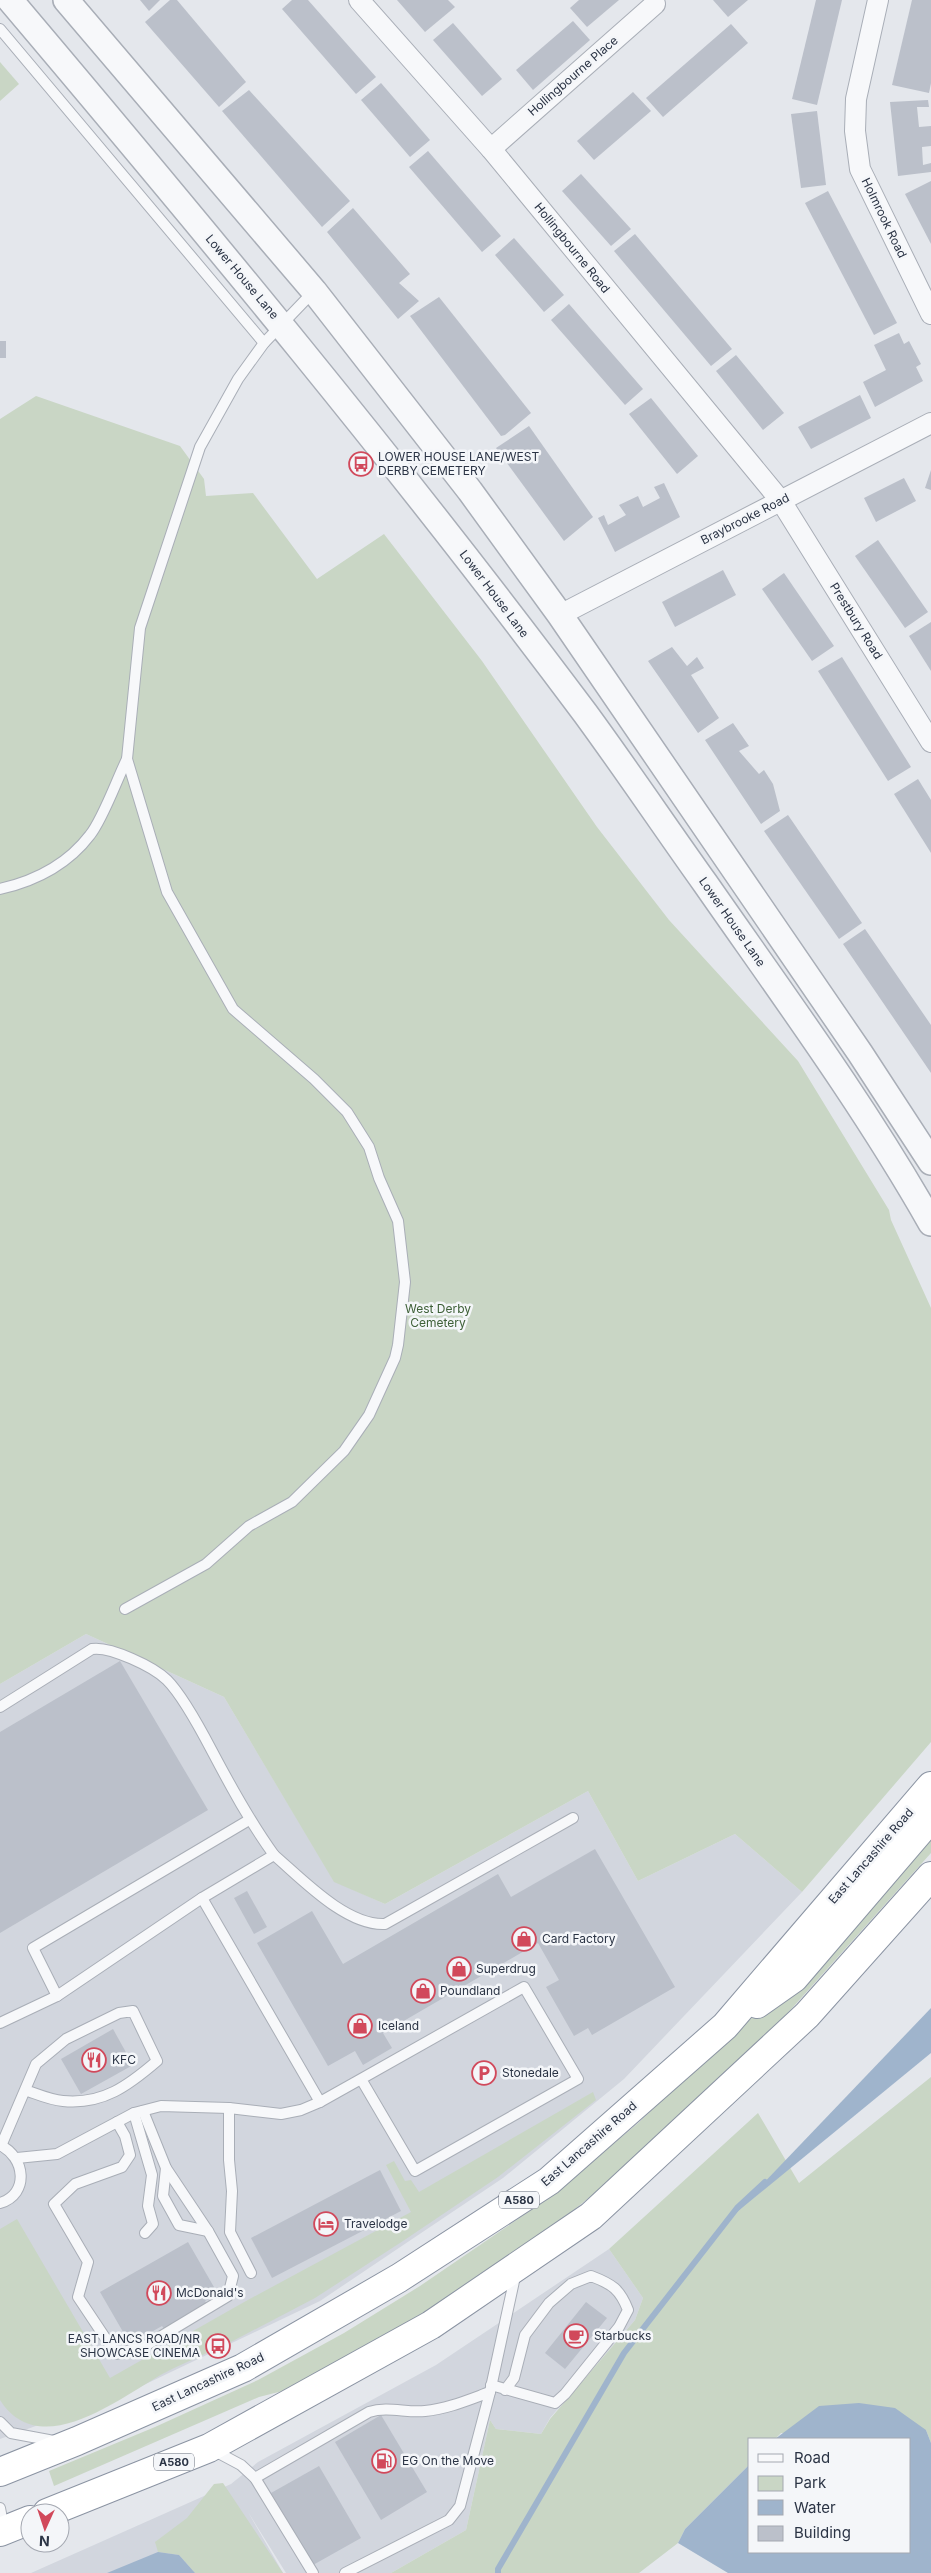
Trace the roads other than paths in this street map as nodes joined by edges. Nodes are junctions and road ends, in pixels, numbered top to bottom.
1 (10, 0) edge
2 (66, 0) edge
3 (359, 0) edge
4 (878, 0) edge
5 (655, 4) dead end
6 (0, 29) edge
7 (491, 149) junction
8 (314, 291) junction
9 (931, 314) edge
10 (281, 324) junction
11 (264, 343) junction
12 (931, 423) edge
13 (781, 501) junction
14 (560, 615) junction
15 (931, 742) edge
16 (127, 759) junction
17 (0, 889) edge
18 (931, 1162) edge
19 (931, 1222) edge
20 (125, 1609) dead end
21 (0, 1707) edge
22 (931, 1786) edge
23 (573, 1818) dead end
24 (931, 1818) edge
25 (249, 1820) junction
26 (274, 1855) junction
27 (931, 1876) edge
28 (202, 1898) junction
29 (57, 1996) junction
30 (0, 2024) edge
31 (725, 2026) junction
32 (361, 2079) junction
33 (25, 2090) junction
34 (320, 2102) junction
35 (230, 2108) junction
36 (138, 2112) junction
37 (117, 2122) junction
38 (0, 2146) edge
39 (17, 2158) junction
40 (166, 2168) junction
41 (0, 2203) edge
42 (208, 2231) junction
43 (145, 2233) dead end
44 (518, 2266) junction
45 (251, 2272) dead end
46 (490, 2388) junction
47 (505, 2390) junction
48 (0, 2422) edge
49 (77, 2441) junction
50 (209, 2448) junction
51 (0, 2472) edge
52 (255, 2478) junction
53 (70, 2504) edge
54 (20, 2521) edge
55 (1, 2524) edge
56 (313, 2573) edge
57 (345, 2573) edge

1 - 10 street, Lower House Lane
2 - 8 street
3 - 7 street, Hollingbourne Road
4 - 9 street, Holmrook Road
5 - 7 street, Hollingbourne Place
6 - 11 lane
7 - 13 street, Hollingbourne Road
8 - 10 lane
8 - 14 street
10 - 11 lane
10 - 19 street, Lower House Lane
11 - 16 lane
12 - 13 street, Braybrooke Road
13 - 14 street, Braybrooke Road
13 - 15 street, Prestbury Road
14 - 18 street
16 - 17 lane
16 - 20 lane
21 - 25 lane
22 - 31 highway, East Lancashire Road / A580
23 - 26 lane
24 - 31 highway
25 - 26 lane
25 - 29 lane
26 - 28 lane
27 - 44 highway, A580
28 - 29 lane
28 - 34 lane
29 - 30 lane
31 - 49 highway, East Lancashire Road / A580
32 - 32 lane
32 - 34 lane
33 - 33 lane
33 - 38 lane
34 - 35 lane
35 - 36 lane
35 - 45 lane
36 - 37 lane
36 - 40 lane
36 - 43 lane
37 - 39 lane
37 - 42 lane
38 - 39 lane
39 - 41 lane
40 - 42 lane
40 - 42 lane
44 - 46 lane
44 - 50 highway, A580
46 - 47 lane
46 - 52 lane
46 - 57 lane
47 - 47 lane
48 - 49 lane
49 - 51 highway, East Lancashire Road / A580
50 - 52 lane
50 - 53 highway, A580
52 - 56 lane
54 - 55 highway

